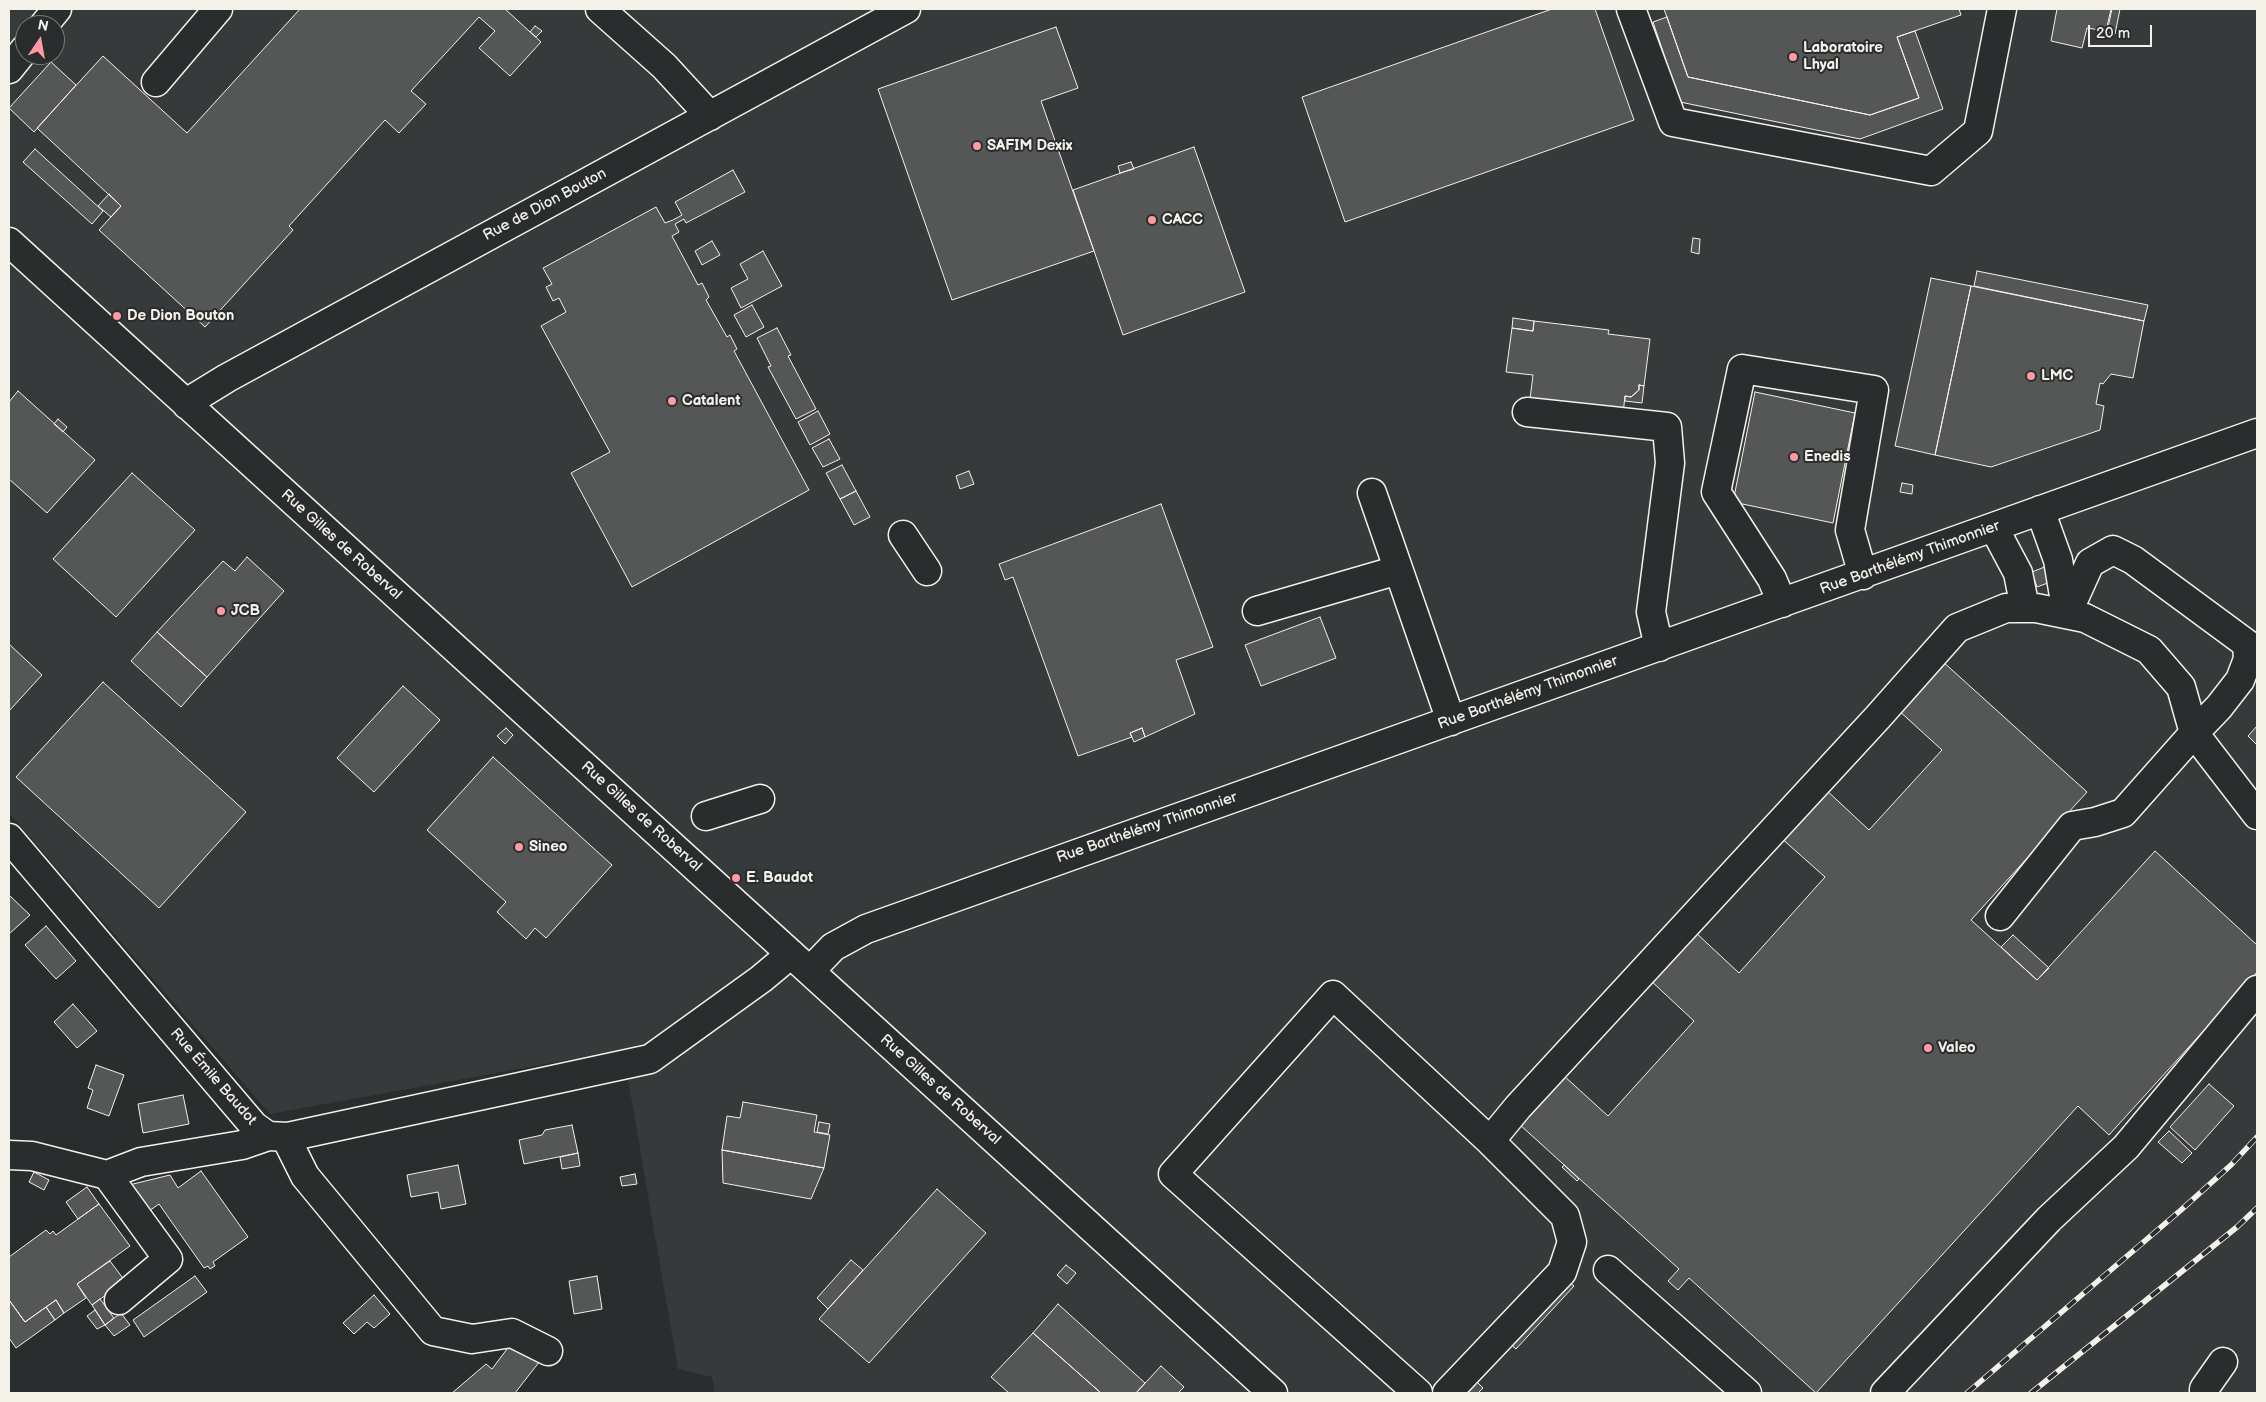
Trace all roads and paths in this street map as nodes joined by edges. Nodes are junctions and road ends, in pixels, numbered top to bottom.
1 (218, 9) edge
2 (600, 9) edge
3 (906, 9) edge
4 (1632, 9) edge
5 (2002, 9) edge
6 (156, 82) dead end
7 (710, 116) junction
8 (9, 242) edge
9 (187, 405) junction
10 (1527, 412) dead end
11 (2257, 433) edge
12 (1372, 493) dead end
13 (2040, 510) junction
14 (1994, 528) junction
15 (903, 535) dead end
16 (1398, 570) junction
17 (926, 571) dead end
18 (1863, 574) junction
19 (1782, 603) junction
20 (2025, 608) junction
21 (1257, 610) dead end
22 (2066, 614) junction
23 (1659, 647) junction
24 (1451, 721) junction
25 (2194, 733) junction
26 (760, 799) dead end
27 (2257, 815) edge
28 (706, 816) dead end
29 (9, 838) edge
30 (2000, 916) dead end
31 (800, 963) junction
32 (2257, 990) edge
33 (278, 1137) junction
34 (1490, 1141) junction
35 (9, 1155) edge
36 (107, 1175) junction
37 (1608, 1270) dead end
38 (119, 1300) dead end
39 (548, 1351) dead end
40 (2223, 1362) dead end
41 (1272, 1393) edge
42 (1418, 1393) edge
43 (1447, 1393) edge
44 (1747, 1393) edge
45 (1885, 1393) edge
46 (2204, 1393) edge

1 - 6 street
2 - 7 street
3 - 7 street, Rue de Dion Bouton
4 - 5 street
7 - 9 street, Rue de Dion Bouton
8 - 9 street, Rue Gilles de Roberval
9 - 31 street, Rue Gilles de Roberval
10 - 23 street
11 - 13 street, Rue Barthélémy Thimonnier
12 - 16 street
13 - 14 street, Rue Barthélémy Thimonnier
13 - 22 street
14 - 18 street, Rue Barthélémy Thimonnier
14 - 20 street
15 - 17 street
16 - 21 street
16 - 24 street
18 - 19 street, Rue Barthélémy Thimonnier
18 - 19 street
19 - 23 street, Rue Barthélémy Thimonnier
20 - 22 street
20 - 34 street
22 - 25 street
22 - 25 street
23 - 24 street, Rue Barthélémy Thimonnier
24 - 31 street, Rue Barthélémy Thimonnier
25 - 27 street
25 - 30 street
26 - 28 street
29 - 33 street, Rue Émile Baudot
31 - 33 street, Rue Barthélémy Thimonnier
31 - 41 street, Rue Gilles de Roberval
32 - 45 street
33 - 36 street, Rue Barthélémy Thimonnier
33 - 39 street, Rue Émile Baudot
34 - 42 street
34 - 43 street
35 - 36 street
36 - 38 street
37 - 44 street
40 - 46 street

